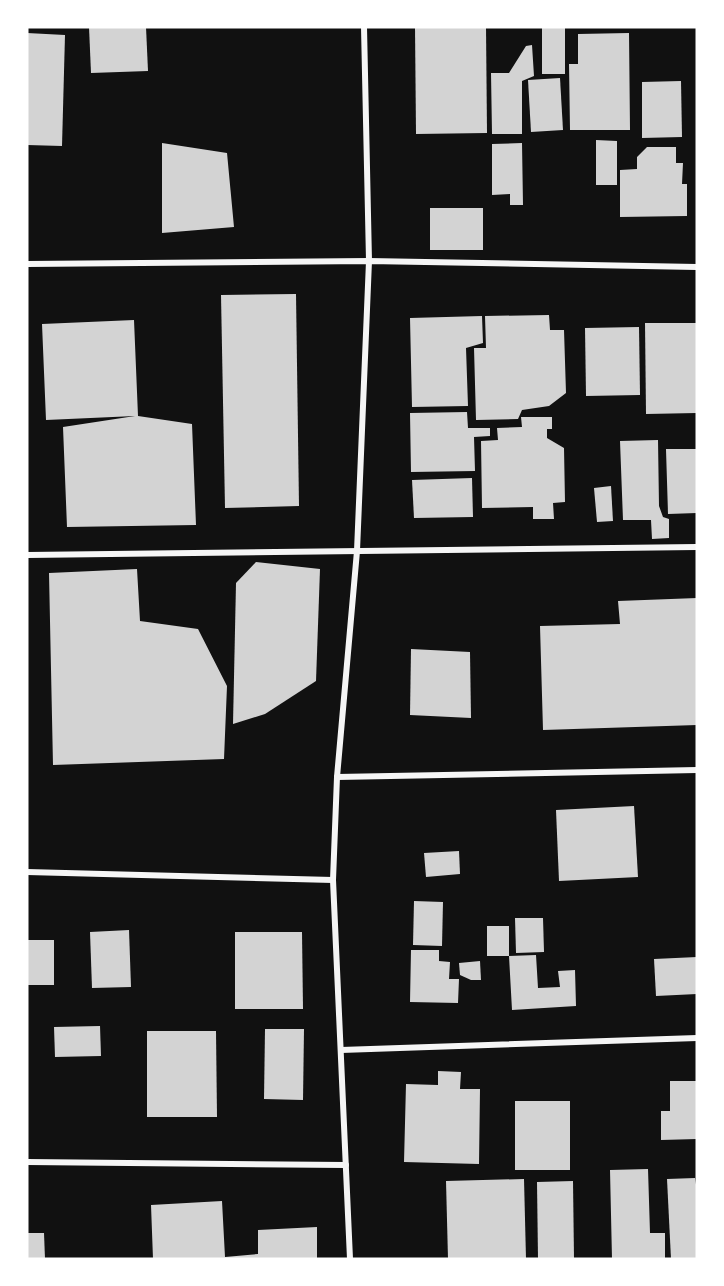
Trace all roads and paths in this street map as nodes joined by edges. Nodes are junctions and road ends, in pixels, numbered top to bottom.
1 (364, 27) edge
2 (369, 261) junction
3 (27, 264) edge
4 (697, 267) edge
5 (697, 547) edge
6 (357, 551) junction
7 (27, 555) edge
8 (697, 770) edge
9 (337, 777) junction
10 (27, 872) edge
11 (333, 880) junction
12 (697, 1038) edge
13 (341, 1050) junction
14 (27, 1162) edge
15 (346, 1165) junction
16 (350, 1259) edge

1 - 2 street
2 - 3 street
2 - 4 street
2 - 6 street
5 - 6 street
6 - 7 street
6 - 9 street
8 - 9 street
9 - 11 street
10 - 11 street
11 - 13 street
12 - 13 street
13 - 15 street
14 - 15 street
15 - 16 street

